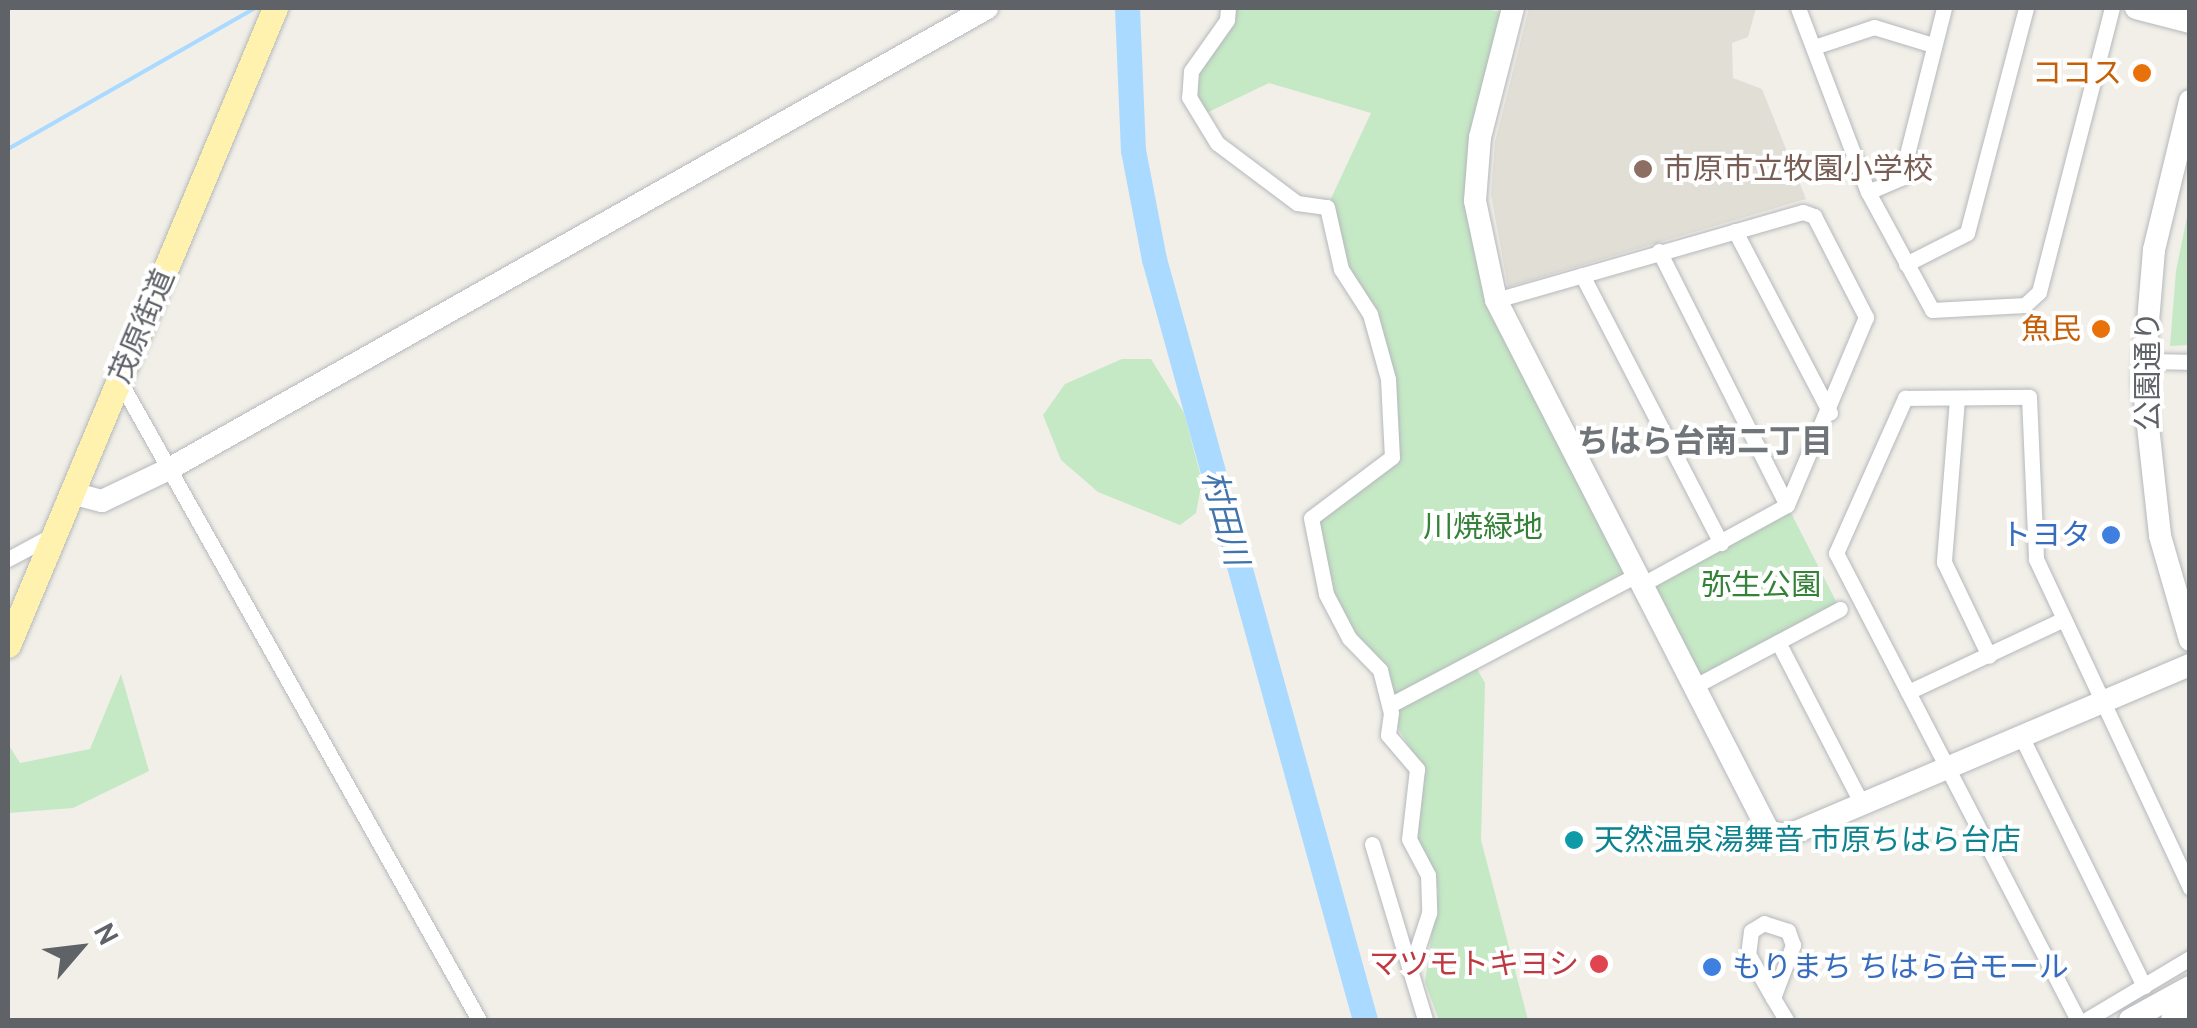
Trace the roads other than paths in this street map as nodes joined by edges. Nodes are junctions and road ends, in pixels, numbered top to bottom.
1 (276, 8) edge
2 (986, 8) edge
3 (1228, 8) edge
4 (1513, 8) edge
5 (1798, 8) edge
6 (1944, 8) edge
7 (2026, 8) edge
8 (2112, 8) edge
9 (2136, 8) edge
10 (951, 16) edge
11 (2190, 22) edge
12 (1933, 45) junction
13 (1814, 48) junction
14 (2190, 101) edge
15 (1868, 192) junction
16 (1735, 231) junction
17 (1659, 251) junction
18 (1906, 264) junction
19 (1582, 275) junction
20 (1496, 300) junction
21 (2144, 361) junction
22 (2190, 362) edge
23 (119, 380) junction
24 (1958, 399) junction
25 (1830, 413) junction
26 (168, 469) junction
27 (72, 493) junction
28 (1787, 505) junction
29 (54, 534) junction
30 (1720, 543) junction
31 (8, 558) edge
32 (1640, 579) junction
33 (1840, 609) dead end
34 (2064, 620) junction
35 (2190, 640) edge
36 (1778, 642) junction
37 (8, 645) edge
38 (1990, 656) junction
39 (2190, 665) edge
40 (1695, 686) junction
41 (1908, 692) junction
42 (2105, 702) junction
43 (1390, 706) junction
44 (2022, 736) junction
45 (1948, 768) junction
46 (1862, 804) junction
47 (1372, 844) dead end
48 (2190, 888) edge
49 (2190, 958) edge
50 (1410, 971) junction
51 (2144, 986) junction
52 (2190, 987) edge
53 (1773, 998) dead end
54 (2190, 1010) edge
55 (479, 1020) edge
56 (1425, 1020) edge
57 (1786, 1020) edge
58 (2082, 1020) edge
59 (2130, 1020) edge
60 (2172, 1020) edge

1 - 23 main road, 茂原街道
2 - 10 street
3 - 43 street
4 - 20 street
5 - 13 street
6 - 12 street
7 - 18 street
8 - 18 street
9 - 11 street
10 - 26 street
12 - 13 street
12 - 15 street
13 - 15 street
14 - 21 street, 公園通り
15 - 18 street
16 - 17 street
16 - 25 street
16 - 25 street
17 - 19 street
17 - 28 street
19 - 20 street
19 - 30 street
20 - 32 street
21 - 22 street
21 - 35 street, 公園通り
23 - 26 street
23 - 27 main road, 茂原街道
24 - 34 street
24 - 38 street
24 - 41 street
25 - 28 street
26 - 27 street
26 - 55 street
27 - 29 main road, 茂原街道
28 - 30 street
29 - 31 street
29 - 37 main road, 茂原街道
30 - 32 street
32 - 40 street
32 - 43 street
33 - 36 street
34 - 38 street
34 - 42 street
36 - 40 street
36 - 46 street
38 - 41 street
39 - 42 street
40 - 46 street
41 - 45 street
42 - 44 street
42 - 48 street
43 - 50 street
44 - 45 street
44 - 51 street
45 - 46 street
45 - 58 street
47 - 50 street
49 - 51 street
50 - 56 street
51 - 58 street
52 - 59 street
53 - 57 street
54 - 60 street

